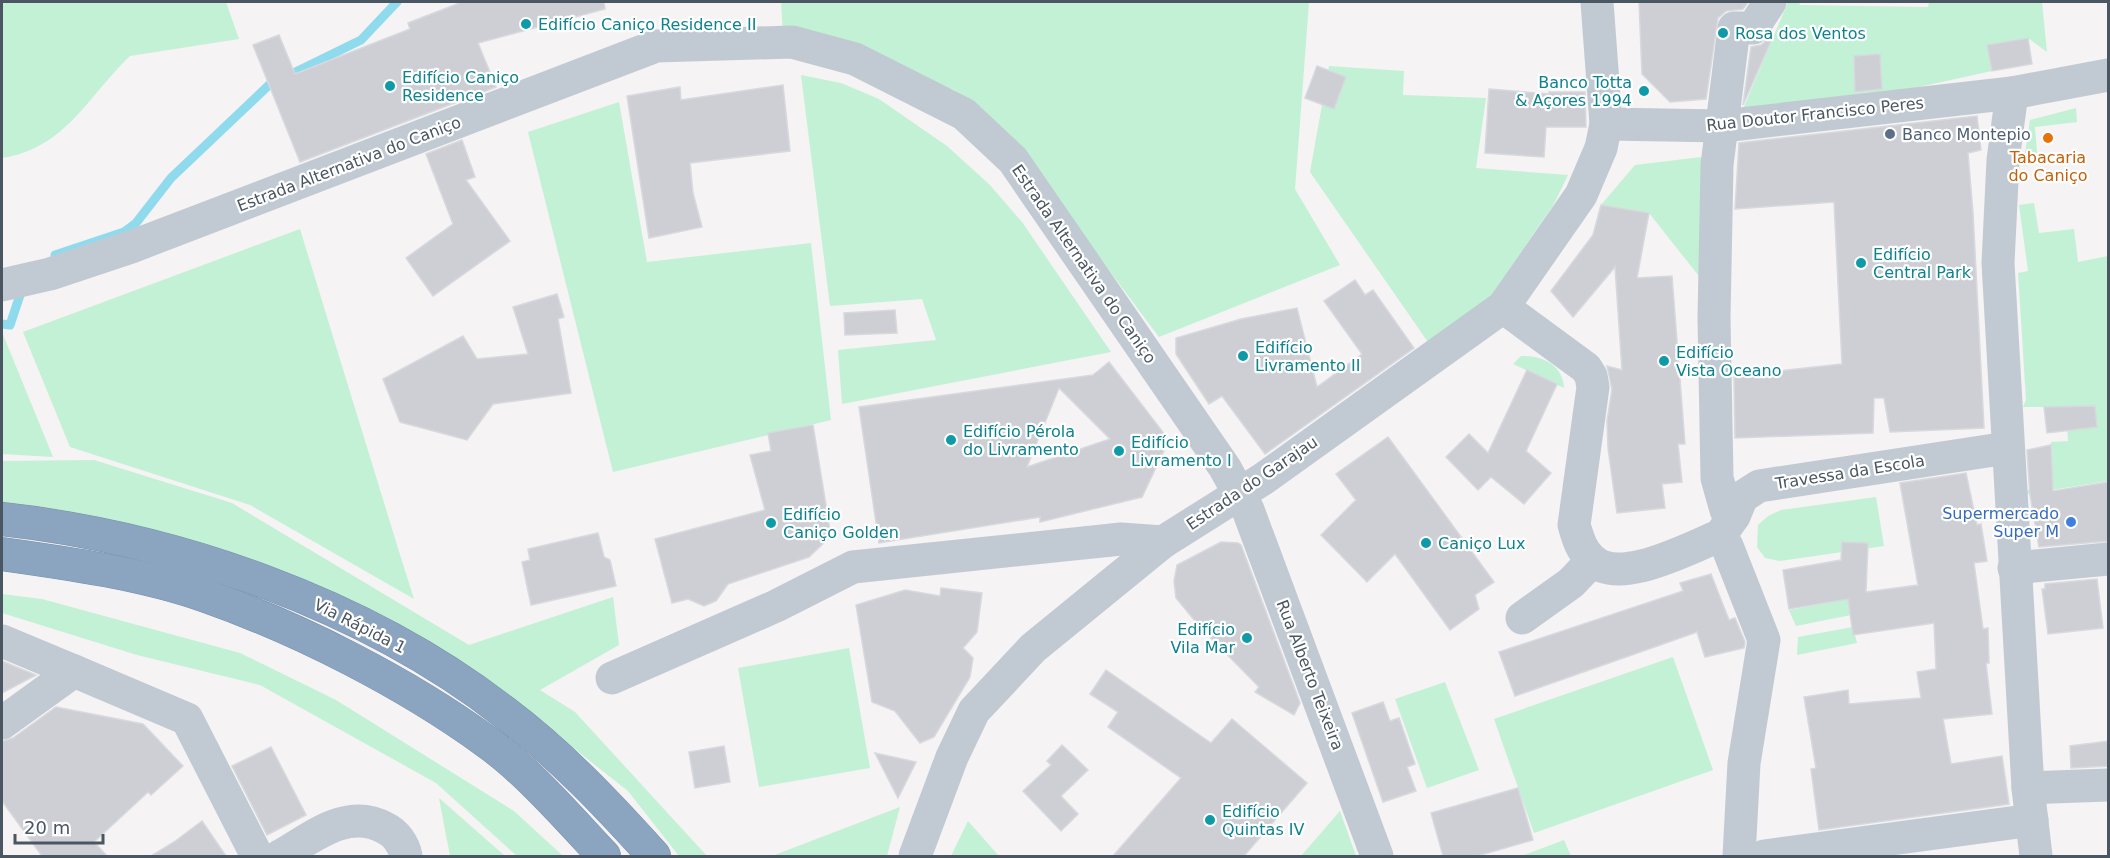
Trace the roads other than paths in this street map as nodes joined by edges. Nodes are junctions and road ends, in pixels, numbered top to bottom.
1 (1597, 2) edge
2 (1770, 2) edge
3 (2109, 75) edge
4 (2012, 93) junction
5 (1606, 124) junction
6 (1723, 126) junction
7 (2, 285) edge
8 (1503, 307) junction
9 (2007, 448) junction
10 (1240, 494) junction
11 (2, 519) edge
12 (1726, 526) junction
13 (1163, 542) junction
14 (2, 554) edge
15 (2109, 559) edge
16 (1592, 561) junction
17 (2014, 568) junction
18 (1522, 618) dead end
19 (2, 641) edge
20 (74, 671) junction
21 (612, 678) dead end
22 (2, 723) edge
23 (2109, 785) edge
24 (2028, 788) junction
25 (2038, 844) edge
26 (257, 856) edge
27 (280, 856) edge
28 (406, 856) edge
29 (604, 856) edge
30 (654, 856) edge
31 (915, 856) edge
32 (1377, 856) edge
33 (1739, 856) edge
34 (1764, 856) edge

1 - 5 street
2 - 6 street
3 - 4 street, Rua Doutor Francisco Peres
4 - 6 street, Rua Doutor Francisco Peres
4 - 9 street
5 - 6 street, Rua Doutor Francisco Peres
5 - 8 street, Estrada do Garajau
6 - 12 street
7 - 10 street, Estrada Alternativa do Caniço
8 - 10 street, Estrada do Garajau
8 - 16 street
9 - 12 street, Travessa da Escola
9 - 17 street
10 - 13 street, Estrada do Garajau
10 - 32 street, Rua Alberto Teixeira
11 - 30 highway, Via Rápida 1
12 - 16 street
12 - 33 street
13 - 21 street
13 - 31 street, Estrada do Garajau
14 - 29 highway, Via Rápida 1
15 - 17 street
16 - 18 street
17 - 24 street
19 - 20 street
20 - 22 street
20 - 26 street
23 - 24 street
24 - 25 street
25 - 34 street
27 - 28 street

